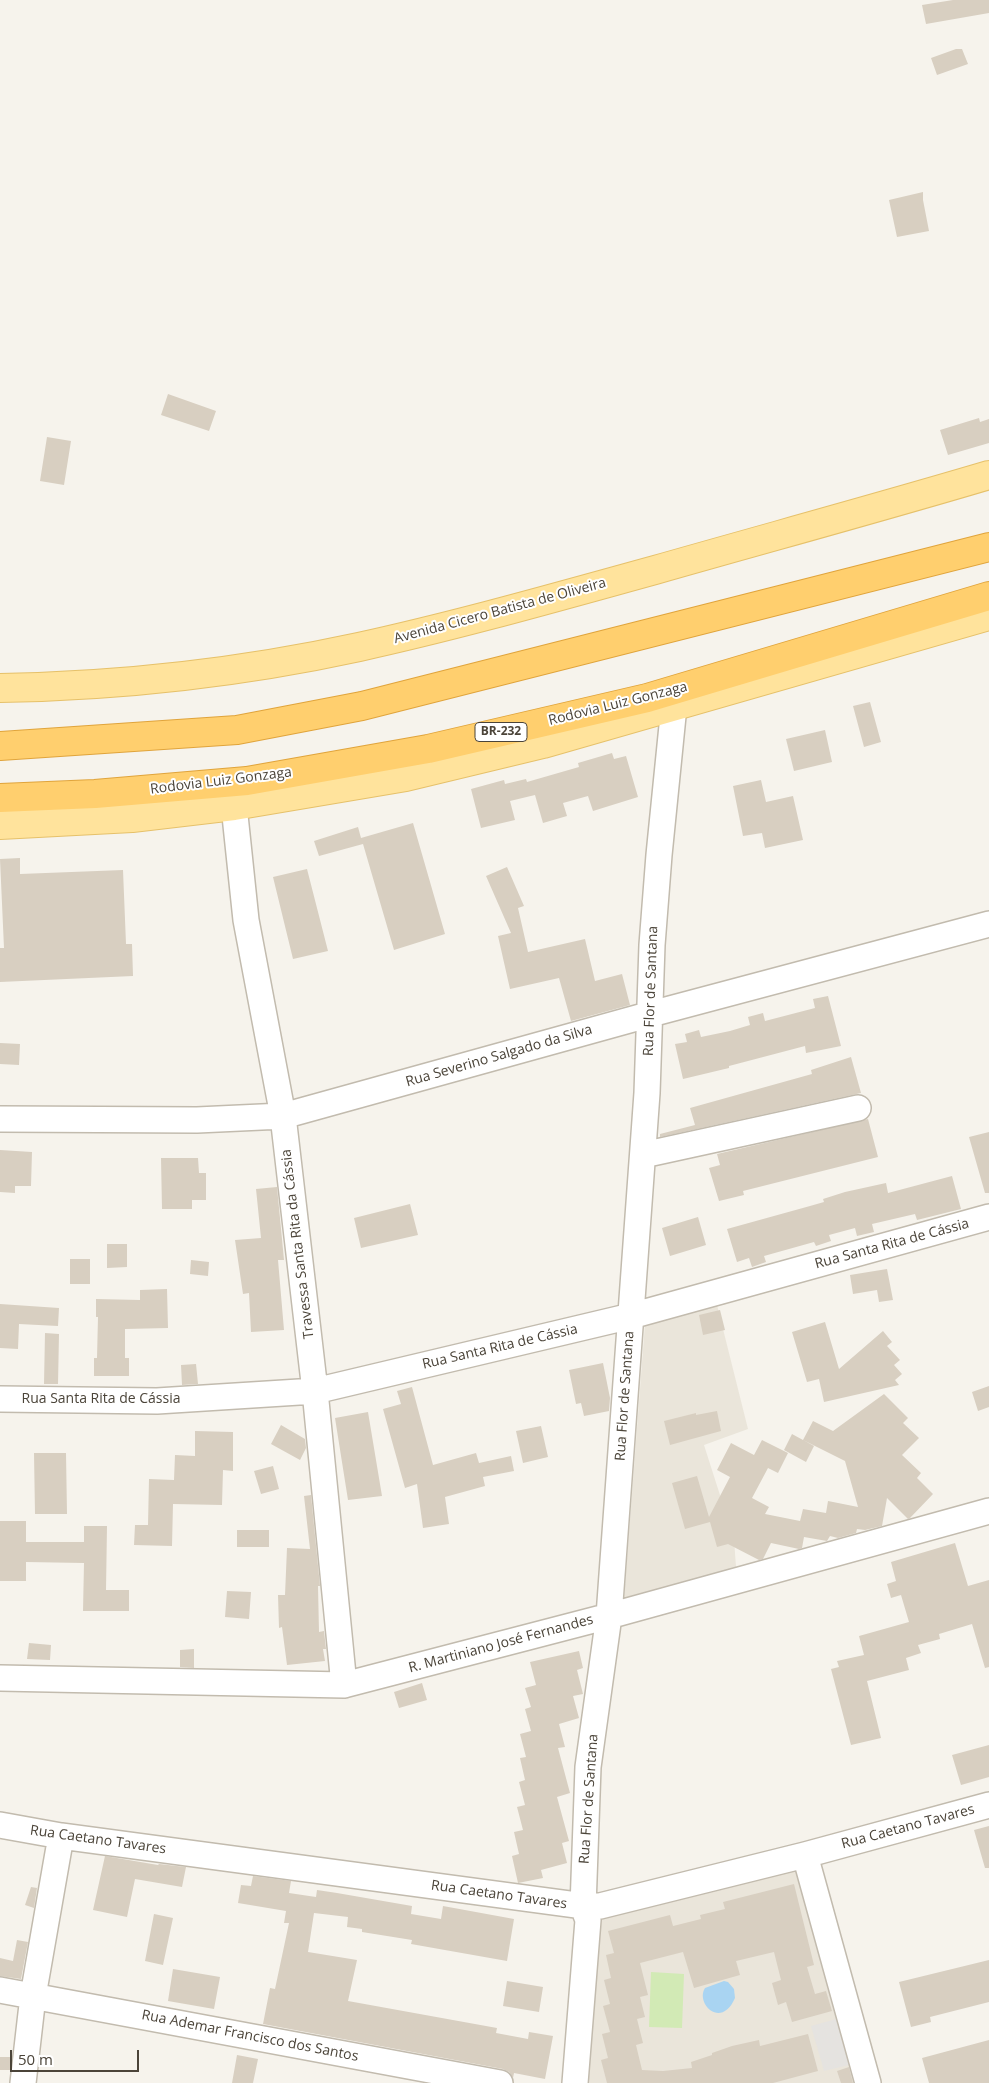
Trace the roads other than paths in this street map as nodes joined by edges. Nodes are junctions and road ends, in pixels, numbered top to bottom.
1 (989, 475) edge
2 (989, 547) edge
3 (989, 596) edge
4 (989, 616) edge
5 (0, 688) edge
6 (674, 706) junction
7 (0, 746) edge
8 (0, 798) edge
9 (234, 806) junction
10 (0, 825) edge
11 (989, 924) edge
12 (651, 1014) junction
13 (858, 1108) dead end
14 (283, 1116) junction
15 (0, 1119) edge
16 (643, 1155) junction
17 (989, 1217) edge
18 (632, 1316) junction
19 (315, 1391) junction
20 (0, 1399) edge
21 (989, 1510) edge
22 (609, 1616) junction
23 (0, 1678) edge
24 (344, 1685) junction
25 (989, 1805) edge
26 (0, 1825) edge
27 (61, 1836) junction
28 (805, 1855) junction
29 (584, 1906) junction
30 (0, 1990) edge
31 (33, 1996) junction
32 (23, 2083) edge
33 (500, 2083) edge
34 (575, 2083) edge
35 (868, 2083) edge

1 - 5 main road, Avenida Cicero Batista de Oliveira
2 - 7 highway
3 - 8 highway, Rodovia Luiz Gonzaga / BR-232
4 - 6 main road
6 - 9 main road
6 - 12 street, Rua Flor de Santana
9 - 10 main road
9 - 14 street, Travessa Santa Rita da Cássia
11 - 12 street, Rua Severino Salgado da Silva
12 - 14 street, Rua Severino Salgado da Silva
12 - 16 street, Rua Flor de Santana
13 - 16 street
14 - 15 street, Rua Severino Salgado da Silva
14 - 19 street, Travessa Santa Rita da Cássia
16 - 18 street, Rua Flor de Santana
17 - 18 street, Rua Santa Rita de Cássia
18 - 19 street, Rua Santa Rita de Cássia
18 - 22 street, Rua Flor de Santana
19 - 20 street, Rua Santa Rita de Cássia
19 - 24 street, Travessa Santa Rita da Cássia
21 - 22 street, R. Martiniano José Fernandes
22 - 24 street, R. Martiniano José Fernandes
22 - 29 street, Rua Flor de Santana
23 - 24 street, R. Martiniano José Fernandes
25 - 28 street, Rua Caetano Tavares
26 - 27 street, Rua Caetano Tavares
27 - 29 street, Rua Caetano Tavares
27 - 31 street
28 - 29 street, Rua Caetano Tavares
28 - 35 street
29 - 34 street, Rua Flor de Santana
30 - 31 street, Rua Ademar Francisco dos Santos
31 - 32 street
31 - 33 street, Rua Ademar Francisco dos Santos

